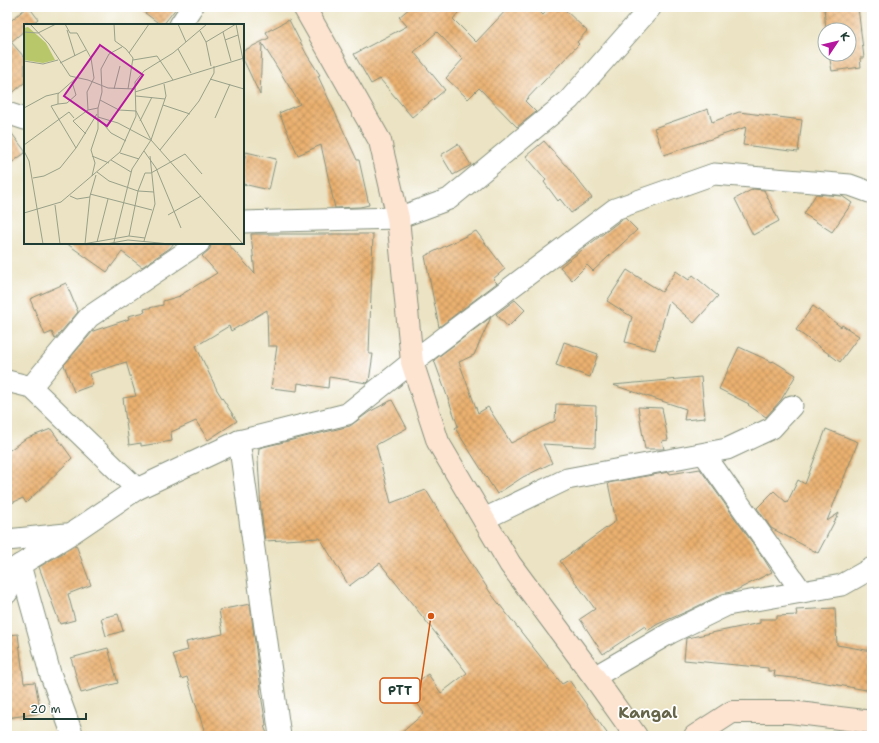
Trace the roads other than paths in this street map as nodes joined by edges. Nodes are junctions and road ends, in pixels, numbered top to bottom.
1 (192, 7) edge
2 (304, 7) edge
3 (651, 7) edge
4 (181, 24) edge
5 (7, 113) edge
6 (24, 119) edge
7 (872, 193) edge
8 (398, 218) junction
9 (244, 222) edge
10 (198, 244) edge
11 (412, 362) junction
12 (7, 381) edge
13 (31, 387) junction
14 (792, 406) dead end
15 (239, 442) junction
16 (704, 454) junction
17 (137, 489) junction
18 (484, 519) junction
19 (72, 533) junction
20 (7, 540) edge
21 (872, 568) edge
22 (13, 569) edge
23 (802, 592) junction
24 (7, 593) edge
25 (594, 677) junction
26 (872, 722) edge
27 (73, 736) edge
28 (280, 736) edge
29 (636, 736) edge
30 (695, 736) edge

1 - 4 street
2 - 8 street
3 - 8 street
5 - 6 street
7 - 11 street
8 - 9 street
8 - 11 street
10 - 13 street
11 - 15 street
11 - 18 street
12 - 13 street
13 - 17 street
14 - 16 street
15 - 17 street
15 - 28 street
16 - 18 street
16 - 23 street
17 - 19 street
18 - 25 street
19 - 20 street
19 - 22 street
21 - 23 street
22 - 24 street
22 - 27 street
23 - 25 street
25 - 29 street
26 - 30 street

